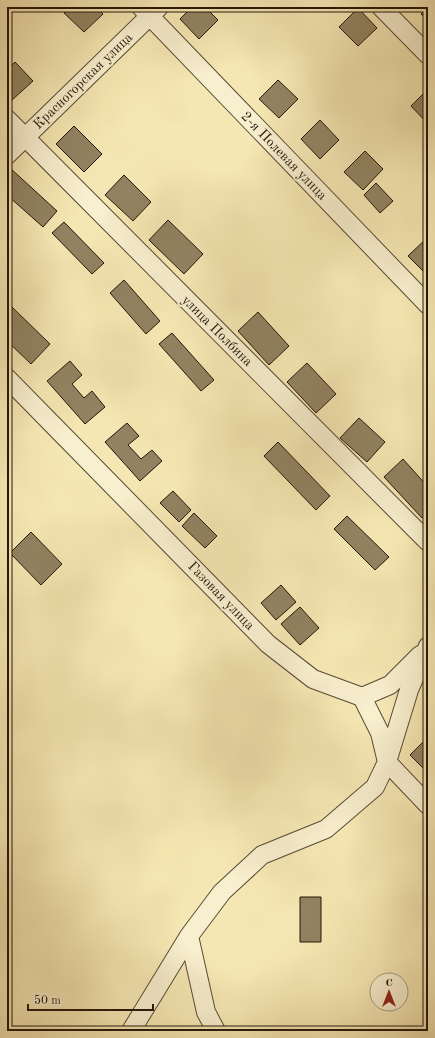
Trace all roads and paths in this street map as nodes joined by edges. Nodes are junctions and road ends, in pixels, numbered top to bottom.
1 (381, 7) edge
2 (150, 10) edge
3 (428, 55) edge
4 (7, 119) edge
5 (25, 137) junction
6 (7, 155) edge
7 (428, 305) edge
8 (7, 378) edge
9 (428, 542) edge
10 (427, 648) edge
11 (362, 697) junction
12 (387, 762) junction
13 (428, 805) edge
14 (189, 936) junction
15 (131, 1031) edge
16 (216, 1031) edge

1 - 3 street
2 - 5 street, Красногорская улица
2 - 7 street, 2-я Полевая улица
4 - 5 street, улица Полбина
5 - 6 street, Красногорская улица
5 - 9 street, улица Полбина
8 - 11 street, Газовая улица
10 - 11 street
10 - 12 street
11 - 12 street
12 - 13 street
12 - 14 street
14 - 15 street
14 - 16 street

